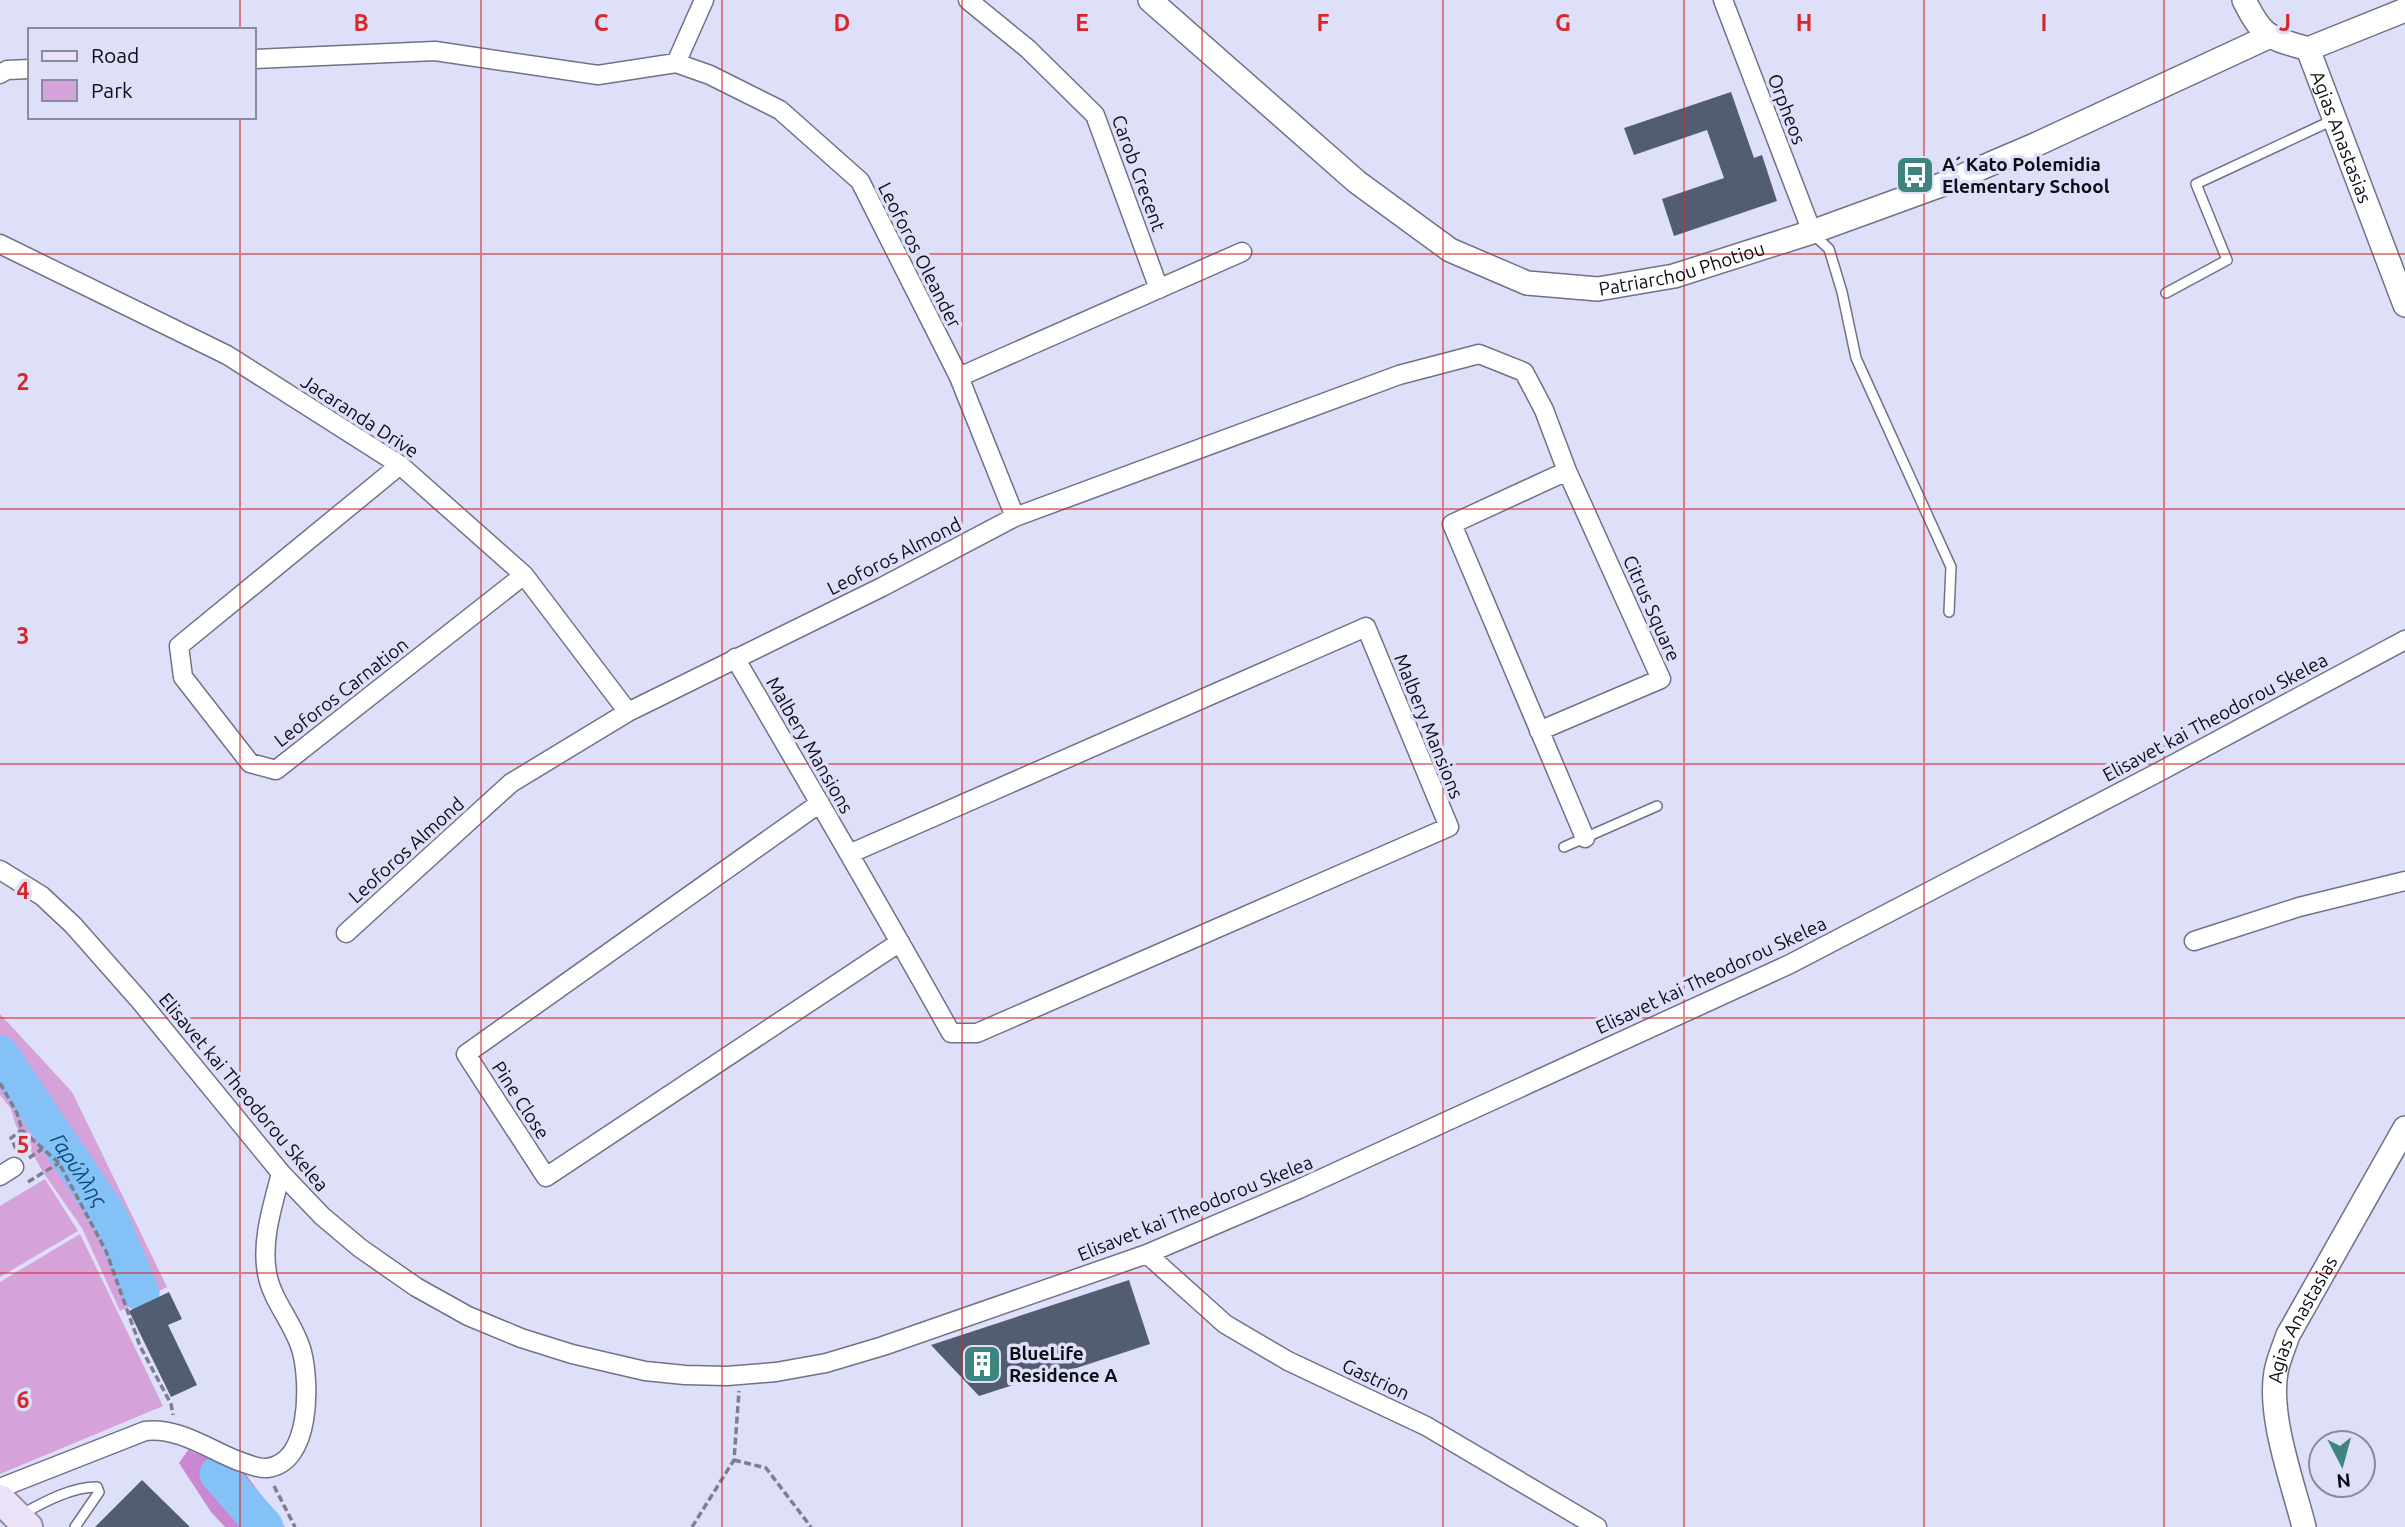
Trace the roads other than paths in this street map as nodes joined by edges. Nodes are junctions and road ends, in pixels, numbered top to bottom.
1 (704, 0) edge
2 (968, 0) edge
3 (1150, 0) edge
4 (1723, 0) edge
5 (2244, 0) edge
6 (2405, 10) edge
7 (2268, 37) junction
8 (2308, 49) junction
9 (256, 59) edge
10 (676, 63) junction
11 (28, 69) edge
12 (0, 74) edge
13 (2335, 120) junction
14 (1812, 232) junction
15 (0, 244) edge
16 (1242, 252) dead end
17 (1159, 289) junction
18 (2166, 293) dead end
19 (2405, 305) edge
20 (1524, 372) joint
21 (959, 377) junction
22 (400, 465) junction
23 (1567, 471) junction
24 (1015, 517) junction
25 (524, 575) junction
26 (1949, 612) dead end
27 (2405, 640) edge
28 (735, 658) junction
29 (628, 712) junction
30 (1539, 731) junction
31 (820, 803) junction
32 (1657, 806) dead end
33 (1585, 838) junction
34 (1564, 847) dead end
35 (849, 854) junction
36 (0, 870) edge
37 (2405, 881) edge
38 (346, 933) dead end
39 (2194, 941) dead end
40 (900, 942) junction
41 (2405, 1128) edge
42 (281, 1173) junction
43 (1147, 1254) junction
44 (0, 1488) edge
45 (15, 1514) edge
46 (75, 1527) edge
47 (1597, 1527) edge
48 (2304, 1527) edge

1 - 10 street
2 - 17 street, Carob Crecent
3 - 14 street, Patriarchou Photiou
4 - 14 street, Orpheos
5 - 7 street
6 - 8 street
7 - 8 street, Agias Anastasias
7 - 14 street, Patriarchou Photiou
8 - 13 street, Agias Anastasias
9 - 10 street, Leoforos Oleander
10 - 21 street, Leoforos Oleander
11 - 12 street
13 - 18 lane
13 - 19 street, Agias Anastasias
14 - 26 lane
15 - 22 street, Jacaranda Drive
16 - 17 street
17 - 21 street
20 - 23 street, Citrus Square
20 - 24 street, Leoforos Almond
21 - 24 street, Leoforos Oleander
22 - 25 street, Jacaranda Drive
22 - 25 street, Leoforos Carnation
23 - 30 street
23 - 30 street, Citrus Square
24 - 28 street, Leoforos Almond
25 - 29 street, Jacaranda Drive
27 - 43 street, Elisavet kai Theodorou Skelea
28 - 29 street, Leoforos Almond
28 - 31 street, Malbery Mansions
29 - 38 street, Leoforos Almond
30 - 33 street
31 - 35 street, Malbery Mansions
31 - 40 street, Pine Close
32 - 33 lane
33 - 34 lane
35 - 40 street, Malbery Mansions
35 - 40 street, Malbery Mansions
36 - 42 street, Elisavet kai Theodorou Skelea
37 - 39 street
41 - 48 street, Agias Anastasias
42 - 43 street, Elisavet kai Theodorou Skelea
42 - 44 street
43 - 47 street, Gastrion
45 - 46 lane

